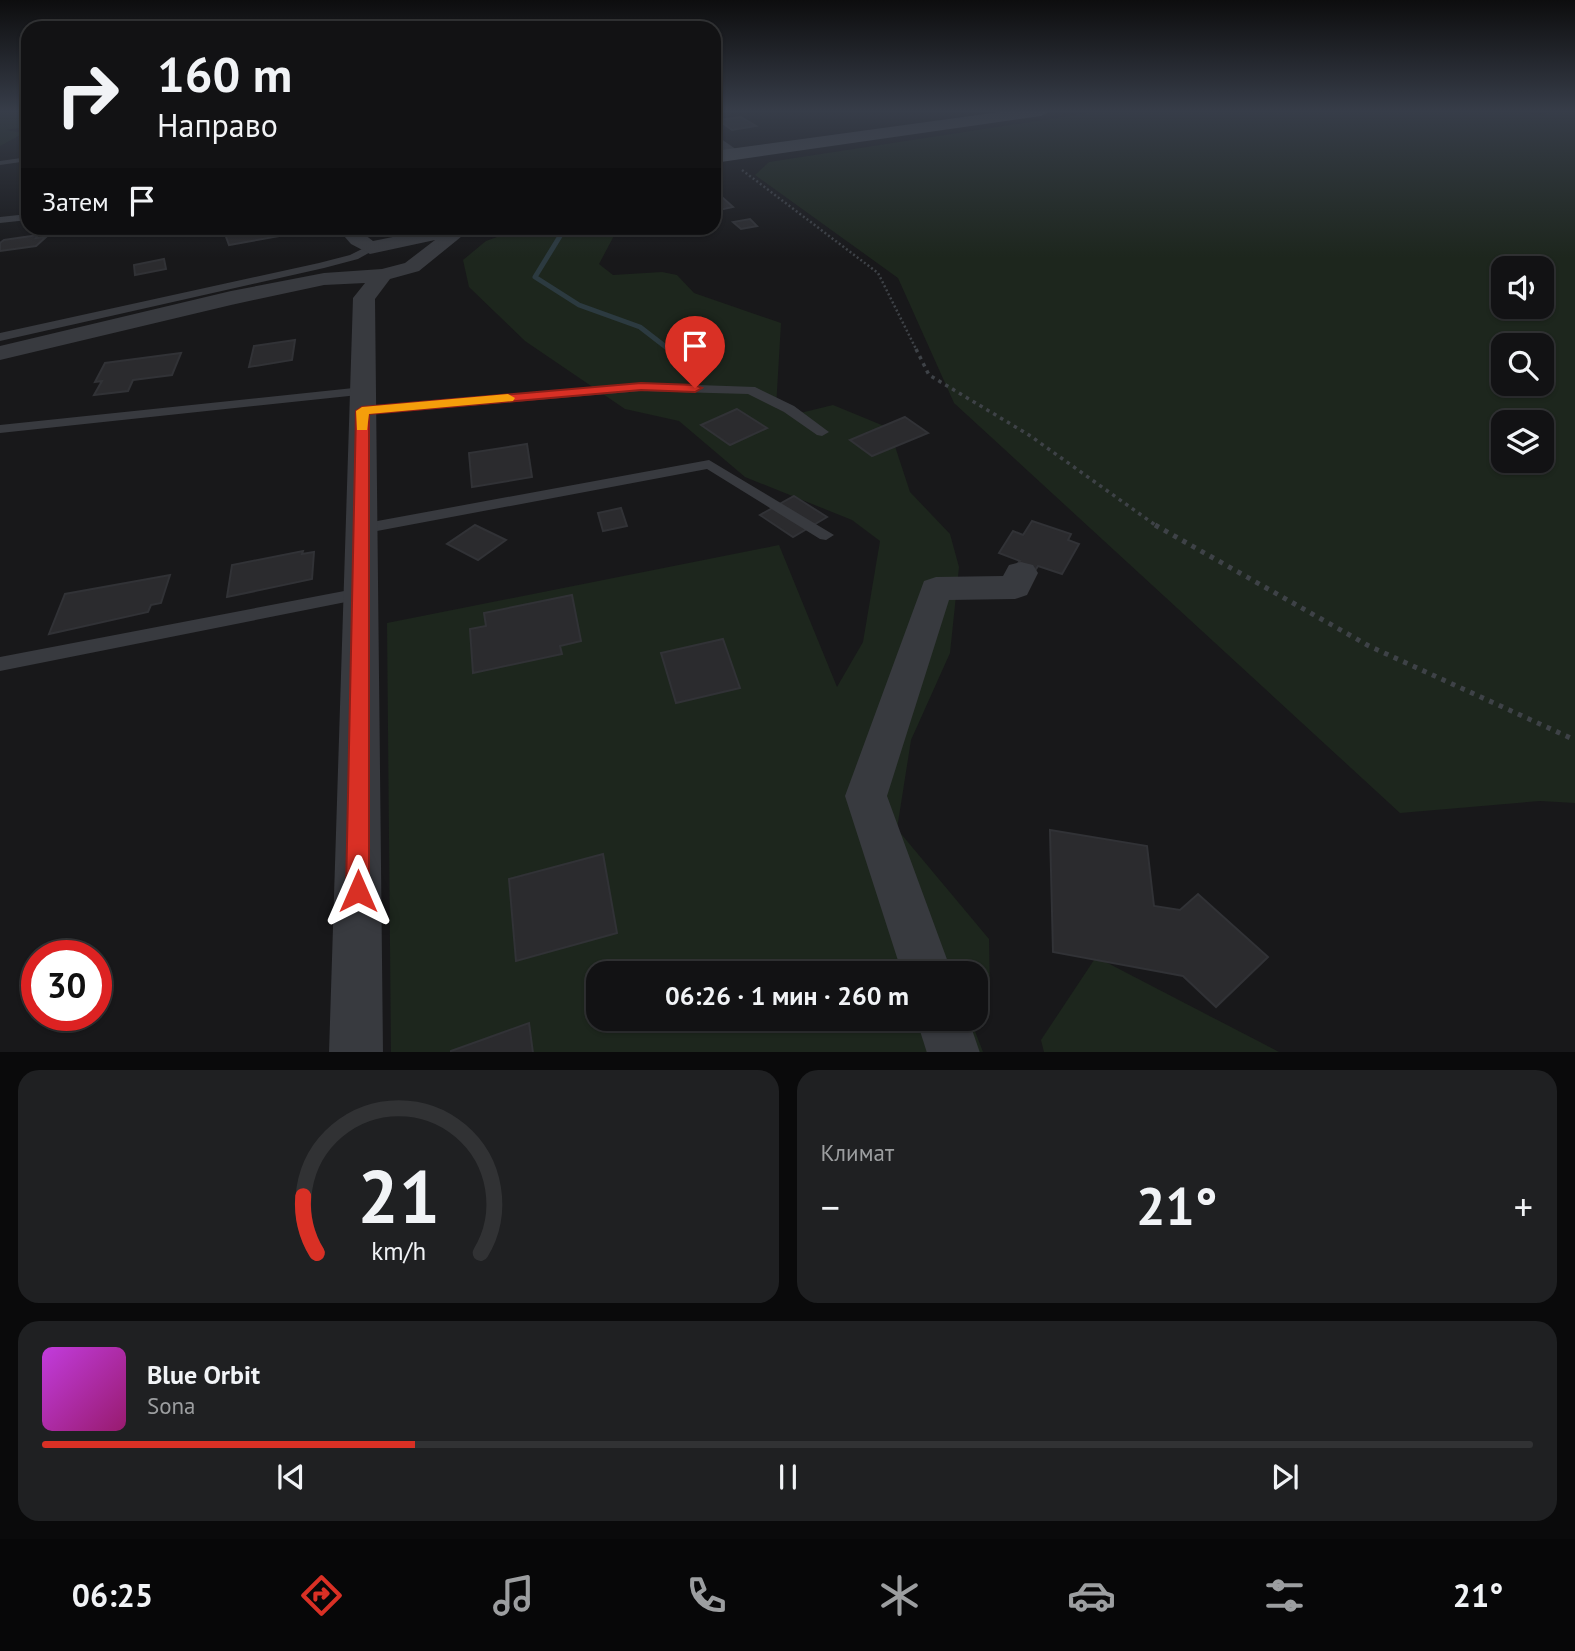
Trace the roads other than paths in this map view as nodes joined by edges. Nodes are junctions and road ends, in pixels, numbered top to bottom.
1 (20, 160) edge
2 (0, 163) edge
3 (21, 218) edge
4 (0, 220) edge
5 (353, 235) edge
6 (445, 235) edge
7 (454, 235) edge
8 (377, 261) junction
9 (0, 337) edge
10 (0, 353) edge
11 (363, 401) junction
12 (0, 429) edge
13 (822, 432) dead end
14 (361, 529) junction
15 (826, 535) dead end
16 (1021, 573) dead end
17 (360, 594) junction
18 (0, 664) edge
19 (923, 961) edge
20 (947, 1031) edge
21 (356, 1052) edge
22 (954, 1052) edge

1 - 2 lane
3 - 4 lane
5 - 8 street
6 - 8 street
7 - 8 street
8 - 9 lane
8 - 10 street
8 - 11 street
11 - 12 lane
11 - 13 lane
11 - 14 street
14 - 15 lane
14 - 17 street
16 - 19 street
17 - 18 lane
17 - 21 street
20 - 22 street

